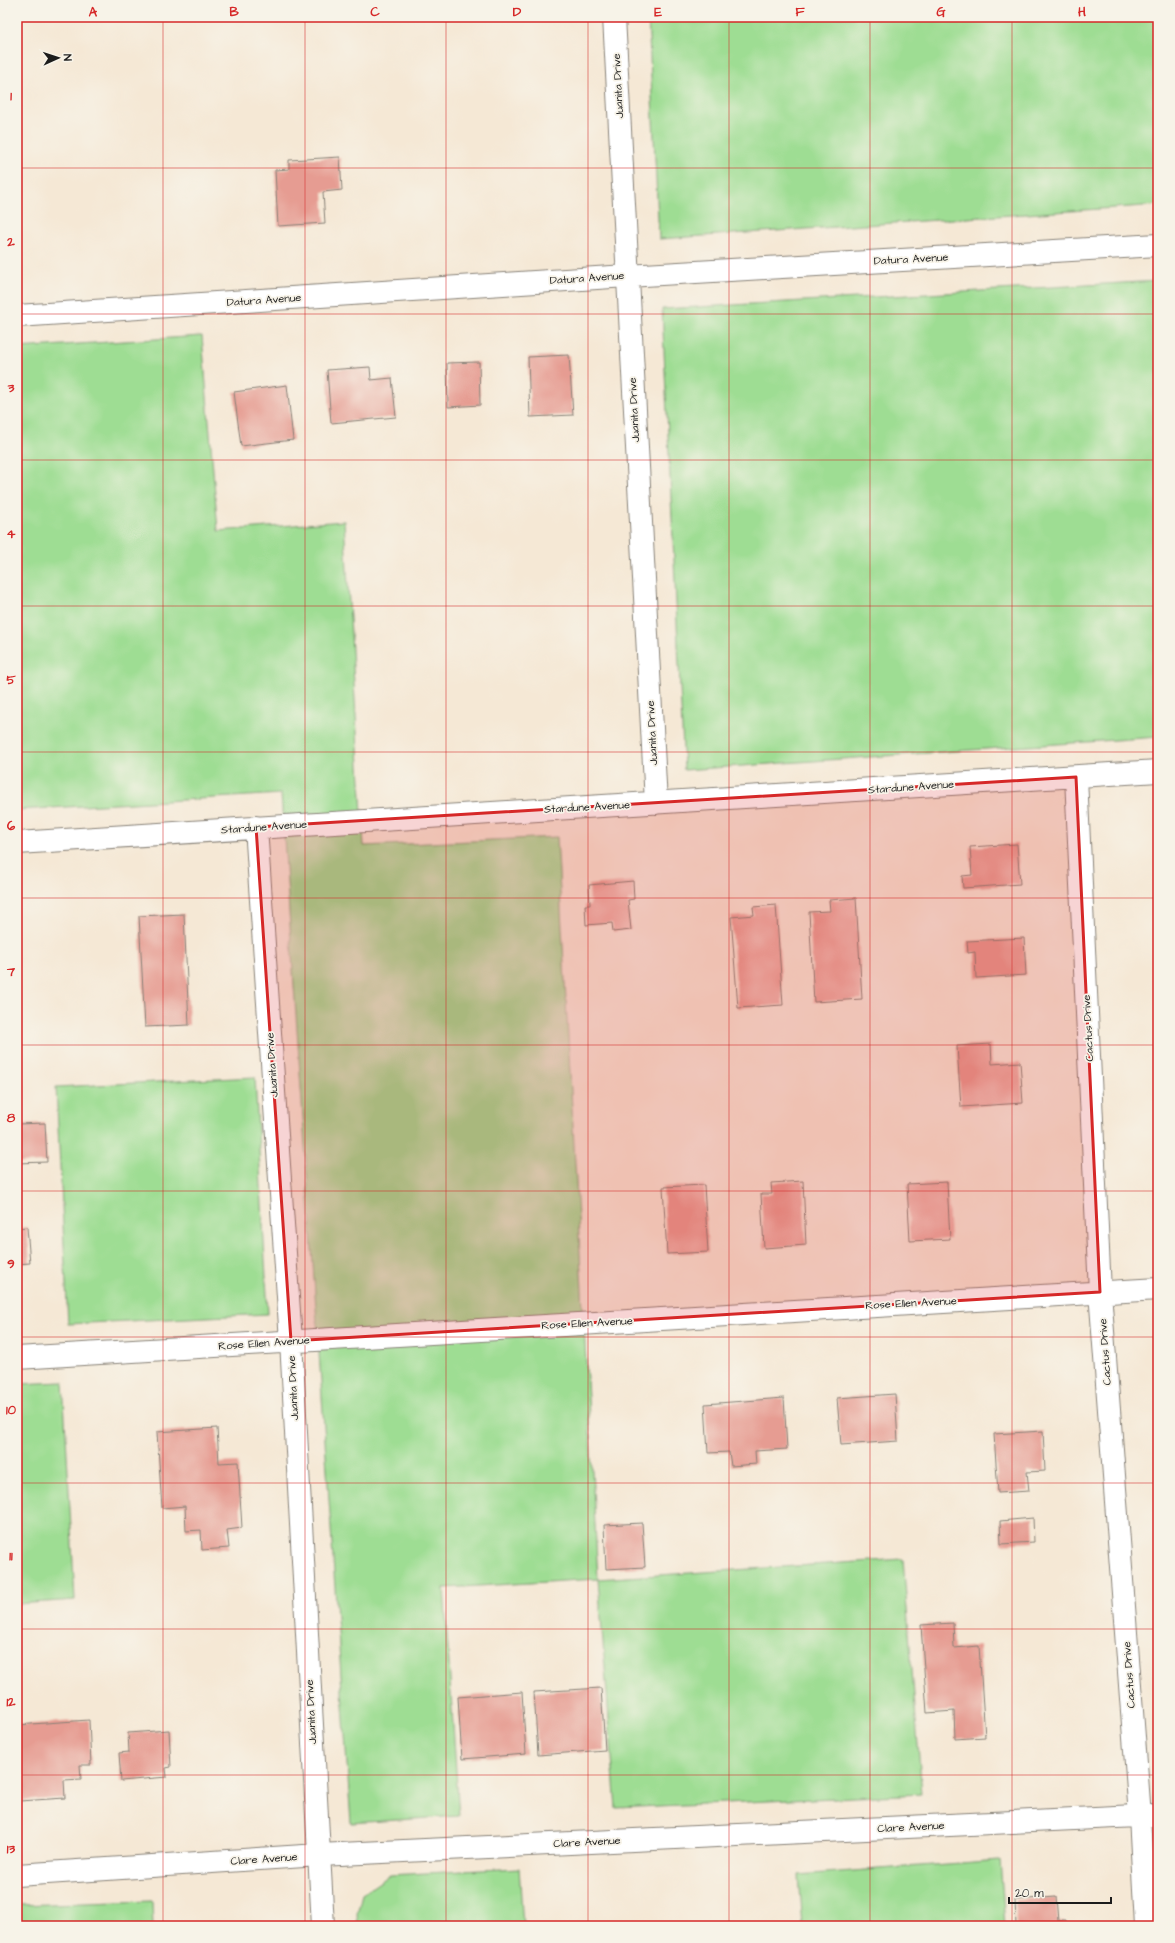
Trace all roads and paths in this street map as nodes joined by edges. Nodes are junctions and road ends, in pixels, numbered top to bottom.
1 (614, 17) edge
2 (1158, 245) edge
3 (627, 276) junction
4 (17, 316) edge
5 (1158, 771) edge
6 (1076, 777) junction
7 (656, 803) junction
8 (256, 827) junction
9 (17, 843) edge
10 (1158, 1288) edge
11 (1100, 1292) junction
12 (291, 1341) junction
13 (17, 1358) edge
14 (1149, 1816) edge
15 (319, 1855) junction
16 (17, 1875) edge
17 (323, 1926) edge
18 (1146, 1926) edge

1 - 3 street, Juanita Drive
2 - 3 street, Datura Avenue
3 - 4 street, Datura Avenue
3 - 7 street, Juanita Drive
5 - 6 street, Stardune Avenue
6 - 7 street, Stardune Avenue
6 - 11 street, Cactus Drive
7 - 8 street, Stardune Avenue
8 - 9 street, Stardune Avenue
8 - 12 street, Juanita Drive
10 - 11 street, Rose Ellen Avenue
11 - 12 street, Rose Ellen Avenue
11 - 14 street, Cactus Drive
12 - 13 street, Rose Ellen Avenue
12 - 15 street, Juanita Drive
14 - 15 street, Clare Avenue
14 - 18 street, Cactus Drive
15 - 16 street, Clare Avenue
15 - 17 street, Juanita Drive

